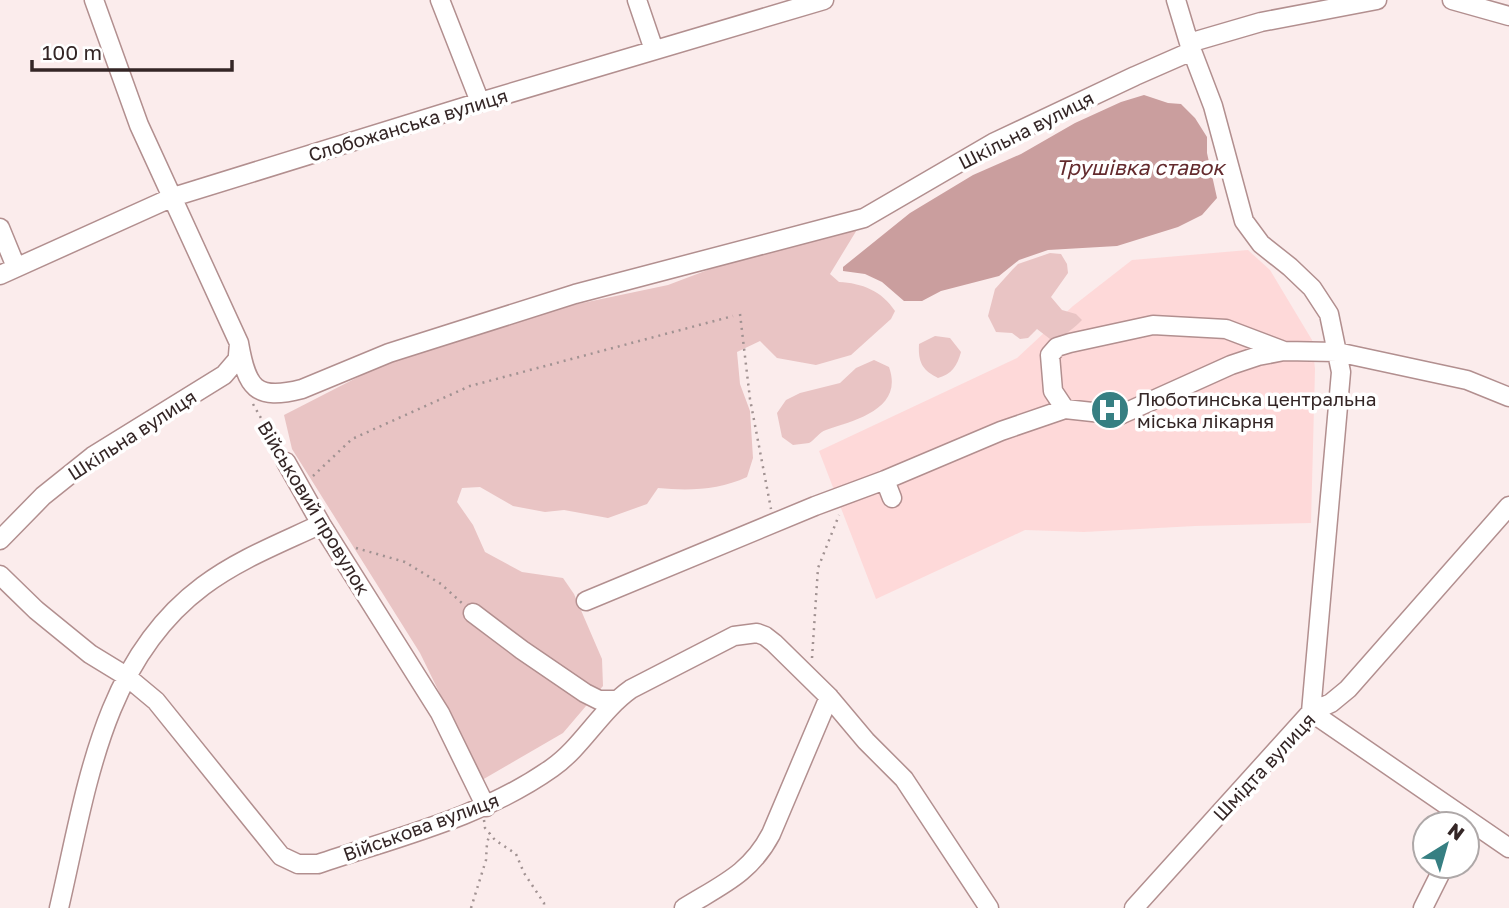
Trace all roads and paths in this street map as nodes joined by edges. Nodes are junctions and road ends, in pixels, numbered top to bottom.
1 (94, 0) edge
2 (440, 0) edge
3 (637, 0) edge
4 (824, 0) edge
5 (1175, 0) edge
6 (1377, 0) edge
7 (1452, 0) edge
8 (1509, 16) edge
9 (1190, 47) junction
10 (654, 50) junction
11 (480, 102) junction
12 (173, 197) junction
13 (0, 228) edge
14 (8, 271) edge
15 (740, 314) dead end
16 (733, 316) dead end
17 (1284, 351) junction
18 (237, 352) junction
19 (1338, 352) junction
20 (244, 388) joint
21 (1509, 397) edge
22 (1065, 409) junction
23 (286, 462) joint
24 (885, 480) junction
25 (302, 488) junction
26 (847, 494) junction
27 (892, 498) dead end
28 (1509, 506) edge
29 (774, 523) junction
30 (325, 531) junction
31 (0, 540) edge
32 (0, 575) edge
33 (586, 601) dead end
34 (473, 613) joint
35 (126, 676) junction
36 (811, 679) junction
37 (829, 697) junction
38 (616, 700) junction
39 (1311, 712) junction
40 (486, 807) junction
41 (1449, 810) edge
42 (1481, 828) edge
43 (490, 833) junction
44 (1506, 839) edge
45 (1437, 880) edge
46 (59, 908) edge
47 (471, 908) edge
48 (544, 908) edge
49 (684, 908) edge
50 (989, 908) edge
51 (1134, 908) edge
52 (1423, 908) edge

1 - 12 street
2 - 11 street
3 - 10 street
4 - 10 street, Слобожанська вулиця
5 - 9 street
6 - 9 street, Шкільна вулиця
7 - 8 street
9 - 18 street, Шкільна вулиця
9 - 19 street
10 - 11 street, Слобожанська вулиця
11 - 12 street, Слобожанська вулиця
12 - 14 street, Слобожанська вулиця
12 - 18 street
13 - 14 street
15 - 29 path
16 - 25 path
17 - 19 street
17 - 22 street
17 - 22 street
18 - 20 street
18 - 31 street, Шкільна вулиця
19 - 21 street
19 - 39 street
20 - 23 path, Військовий провулок
22 - 24 street
23 - 25 street, Військовий провулок
24 - 26 street
24 - 27 street
25 - 30 street, Військовий провулок
26 - 29 street
26 - 36 path
28 - 39 street, Шмідта вулиця
29 - 33 street
30 - 34 path
30 - 35 street
30 - 40 street, Військовий провулок
32 - 35 street, Військова вулиця
34 - 38 street
35 - 40 street, Військова вулиця
35 - 46 street
36 - 37 street, Військова вулиця
36 - 38 street, Військова вулиця
37 - 49 street
37 - 50 street, Військова вулиця
38 - 40 street, Військова вулиця
39 - 41 street
39 - 51 street, Шмідта вулиця
40 - 43 path
42 - 44 street
43 - 47 path
43 - 48 path
45 - 52 street

